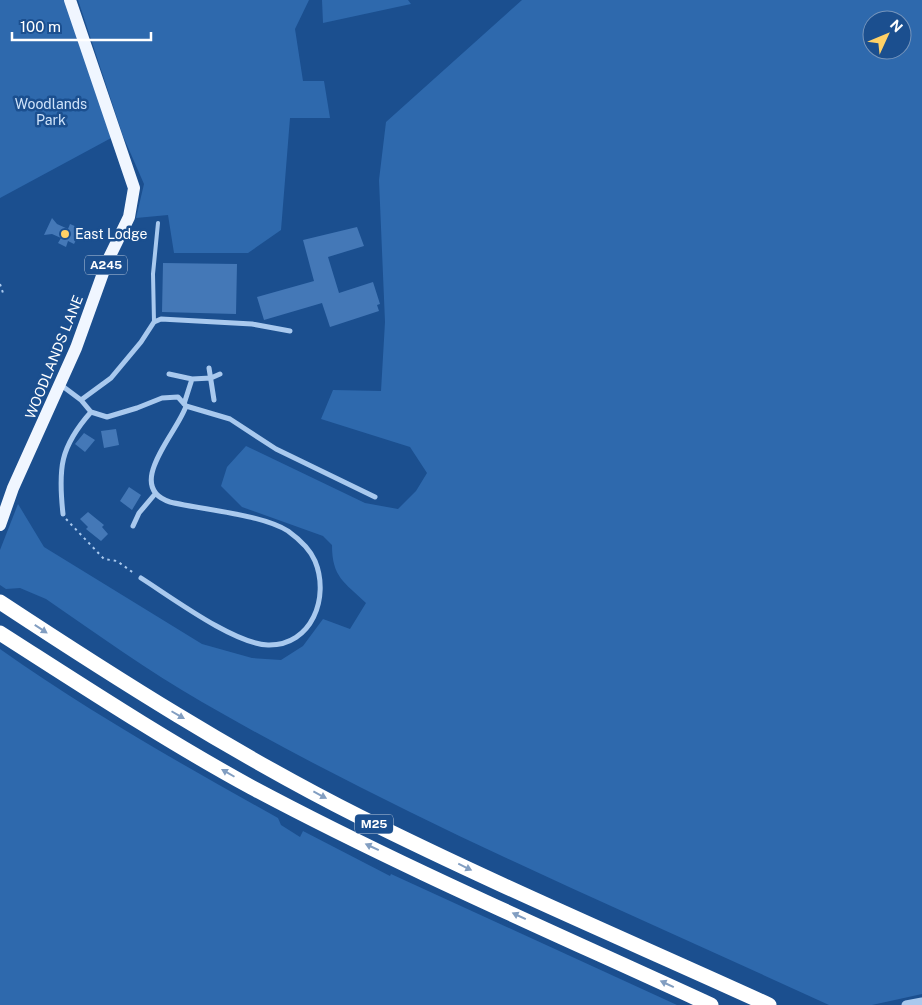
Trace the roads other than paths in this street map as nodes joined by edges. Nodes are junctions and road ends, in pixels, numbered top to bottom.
1 (70, 0) edge
2 (158, 223) dead end
3 (154, 322) junction
4 (290, 331) dead end
5 (209, 368) dead end
6 (169, 374) dead end
7 (220, 374) dead end
8 (211, 378) junction
9 (192, 379) junction
10 (61, 384) junction
11 (81, 400) junction
12 (214, 400) dead end
13 (185, 405) junction
14 (91, 412) junction
15 (155, 494) junction
16 (375, 497) dead end
17 (63, 514) road end
18 (0, 525) edge
19 (133, 526) dead end
20 (141, 578) road end
21 (0, 602) edge
22 (0, 633) edge
23 (922, 1002) edge
24 (711, 1005) edge
25 (769, 1005) edge
26 (906, 1005) edge

1 - 10 main road, WOODLANDS LANE / A245
2 - 3 lane
3 - 4 street
3 - 11 street
5 - 8 street
6 - 9 street
7 - 8 street
8 - 9 street
8 - 12 street
9 - 13 street
10 - 11 street
10 - 18 main road, WOODLANDS LANE / A245
11 - 14 street
13 - 14 street
13 - 15 street
13 - 16 street
14 - 17 street
15 - 19 street
15 - 20 street
21 -> 25 highway, M25
24 -> 22 highway, M25
23 - 26 street

